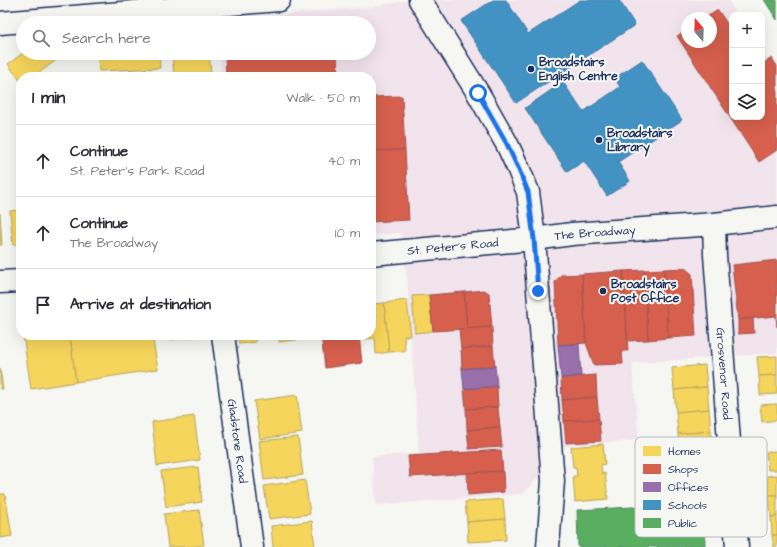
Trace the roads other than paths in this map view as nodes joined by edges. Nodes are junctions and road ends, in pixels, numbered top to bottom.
1 (279, 0) edge
2 (420, 0) edge
3 (85, 16) edge
4 (16, 22) edge
5 (0, 23) edge
6 (777, 217) edge
7 (714, 224) junction
8 (534, 239) junction
9 (376, 254) edge
10 (16, 281) edge
11 (0, 282) edge
12 (224, 340) edge
13 (728, 437) edge
14 (736, 537) edge
15 (252, 547) edge
16 (548, 547) edge
17 (737, 547) edge

1 - 3 street
2 - 8 street
4 - 5 street
6 - 7 street, The Broadway
7 - 8 street, The Broadway
7 - 13 street, Grosvenor Road
8 - 9 street, St. Peter's Road
8 - 16 street
10 - 11 street
12 - 15 street, Gladstone Road
14 - 17 street, Grosvenor Road

